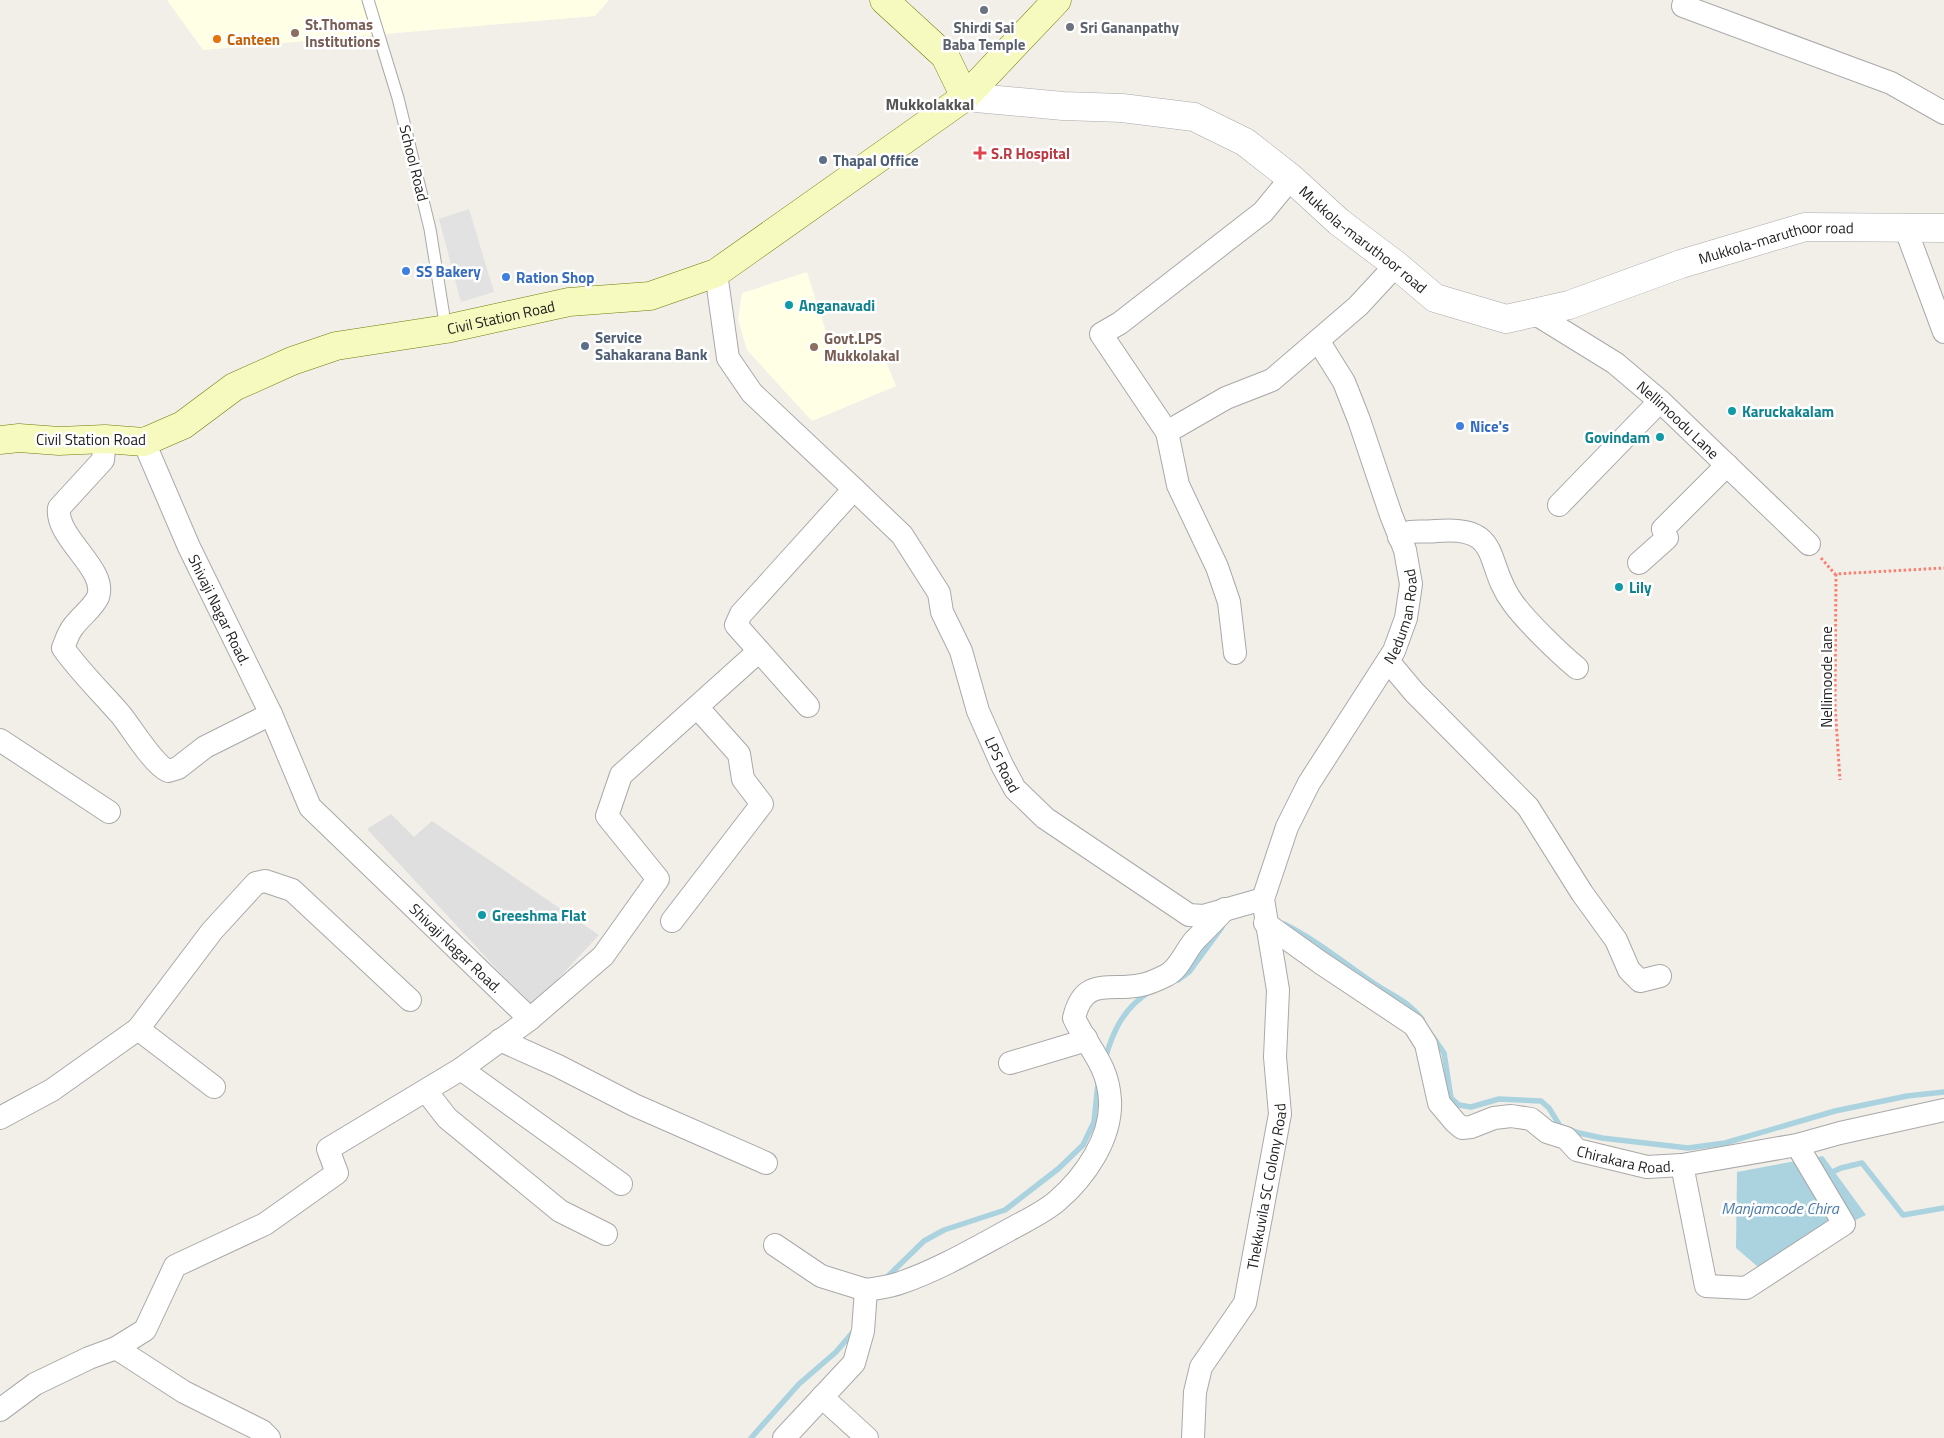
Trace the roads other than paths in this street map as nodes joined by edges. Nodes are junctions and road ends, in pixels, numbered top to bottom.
1 (368, 0) edge
2 (884, 0) edge
3 (1057, 0) edge
4 (1685, 0) edge
5 (965, 97) junction
6 (1944, 113) edge
7 (1290, 178) junction
8 (1905, 227) junction
9 (1944, 228) edge
10 (1396, 265) junction
11 (716, 273) junction
12 (1534, 313) junction
13 (446, 329) junction
14 (1944, 332) edge
15 (1319, 342) junction
16 (1660, 401) junction
17 (1167, 432) junction
18 (105, 439) junction
19 (0, 440) edge
20 (144, 442) junction
21 (1727, 465) junction
22 (854, 489) junction
23 (1559, 505) dead end
24 (1399, 536) junction
25 (1810, 544) road end
26 (1639, 563) dead end
27 (760, 652) junction
28 (1235, 653) dead end
29 (1388, 661) junction
30 (1578, 668) dead end
31 (808, 706) dead end
32 (697, 707) junction
33 (271, 714) junction
34 (0, 740) edge
35 (109, 812) dead end
36 (1263, 899) junction
37 (1225, 910) junction
38 (672, 921) dead end
39 (1265, 923) junction
40 (1660, 976) dead end
41 (410, 1000) dead end
42 (530, 1019) junction
43 (138, 1029) junction
44 (1086, 1038) junction
45 (500, 1040) junction
46 (1010, 1063) dead end
47 (461, 1069) junction
48 (214, 1087) dead end
49 (426, 1091) junction
50 (1944, 1110) edge
51 (0, 1118) edge
52 (1797, 1145) junction
53 (766, 1163) dead end
54 (1682, 1165) junction
55 (621, 1184) dead end
56 (606, 1234) dead end
57 (775, 1245) dead end
58 (866, 1290) junction
59 (116, 1348) junction
60 (822, 1397) junction
61 (0, 1410) edge
62 (269, 1438) edge
63 (784, 1438) edge
64 (867, 1438) edge
65 (1194, 1438) edge

1 - 13 lane, School Road
2 - 5 main road
3 - 5 main road, Civil Station Road
4 - 6 street
5 - 7 street, Mukkola-maruthoor road
5 - 11 main road, Civil Station Road
7 - 10 street, Mukkola-maruthoor road
7 - 17 street
8 - 9 street, Mukkola-maruthoor road
8 - 12 street, Mukkola-maruthoor road
8 - 14 street
10 - 12 street, Mukkola-maruthoor road
10 - 15 street
11 - 13 main road, Civil Station Road
11 - 22 street, LPS Road
12 - 16 street, Nellimoodu Lane
13 - 20 main road, Civil Station Road
15 - 17 street
15 - 24 street, Neduman Road
16 - 21 street, Nellimoodu Lane
16 - 23 street
17 - 28 street
18 - 19 main road, Civil Station Road
18 - 20 main road, Civil Station Road
18 - 33 street
20 - 33 street, Shivaji Nagar Road.
21 - 25 street, Nellimoodu Lane
21 - 26 street
22 - 27 street
22 - 37 street, LPS Road
24 - 29 street, Neduman Road
24 - 30 street
27 - 31 street
27 - 32 street
29 - 36 street, Neduman Road
29 - 40 street
32 - 38 street
32 - 42 street
33 - 42 street, Shivaji Nagar Road.
34 - 35 street
36 - 37 street, LPS Road
36 - 39 street, Thekkuvila SC Colony Road
37 - 44 street
39 - 54 street, Chirakara Road.
39 - 65 street, Thekkuvila SC Colony Road
41 - 43 street
42 - 45 street
43 - 48 street
43 - 51 street
44 - 46 street
44 - 58 street
45 - 47 street
45 - 53 street
47 - 49 street
47 - 55 street
49 - 56 street
49 - 59 street
50 - 52 street, Chirakara Road.
52 - 54 street, Chirakara Road.
52 - 54 street
57 - 58 street
58 - 60 street
59 - 61 street
59 - 62 street
60 - 63 street
60 - 64 street

